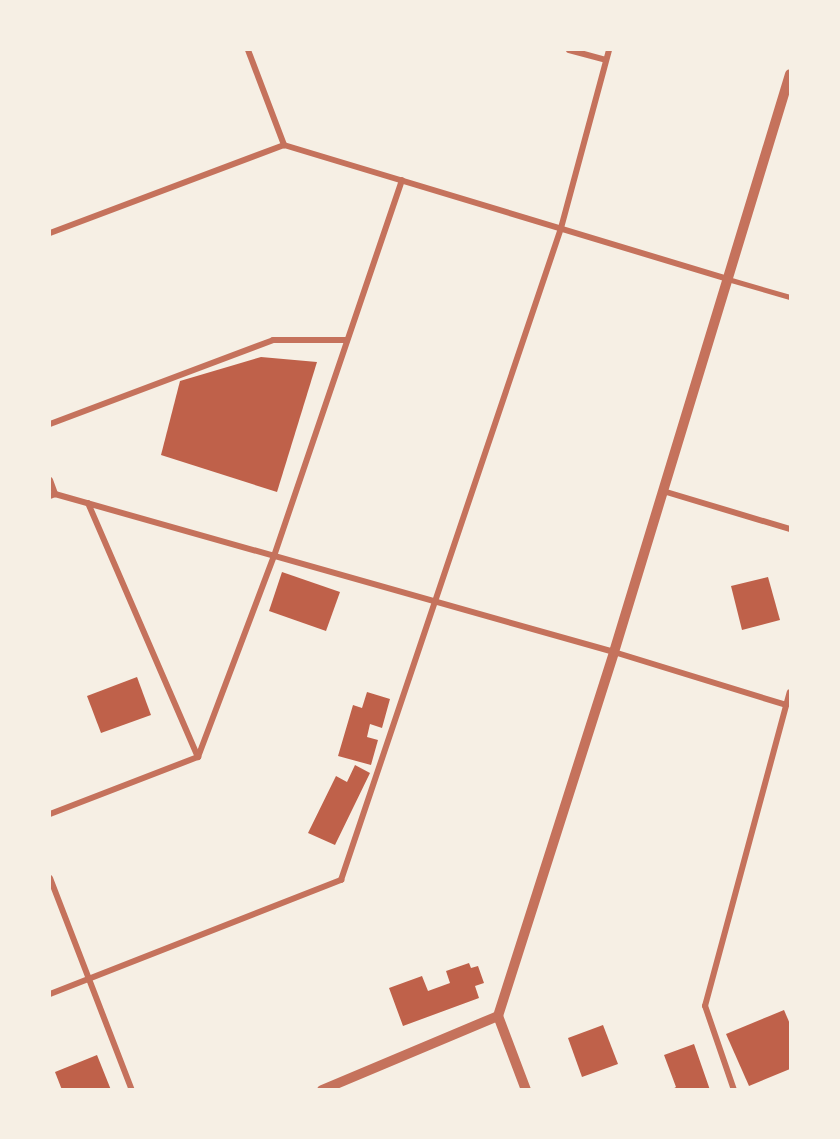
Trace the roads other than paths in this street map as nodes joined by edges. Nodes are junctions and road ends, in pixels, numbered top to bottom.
1 (248, 50) edge
2 (569, 50) edge
3 (609, 50) edge
4 (606, 60) junction
5 (790, 74) edge
6 (284, 145) junction
7 (402, 180) junction
8 (561, 228) junction
9 (50, 233) edge
10 (728, 279) junction
11 (790, 297) edge
12 (347, 340) junction
13 (50, 424) edge
14 (50, 480) edge
15 (663, 491) junction
16 (52, 495) edge
17 (88, 503) junction
18 (790, 529) edge
19 (274, 556) junction
20 (434, 601) junction
21 (614, 652) junction
22 (790, 692) edge
23 (786, 705) junction
24 (198, 757) junction
25 (50, 814) edge
26 (50, 879) edge
27 (88, 978) junction
28 (50, 994) edge
29 (498, 1016) junction
30 (132, 1089) edge
31 (322, 1089) edge
32 (526, 1089) edge
33 (734, 1089) edge

1 - 6 street
2 - 4 street
3 - 4 street
4 - 8 street
5 - 10 street
6 - 7 street
6 - 9 street
7 - 8 street
7 - 12 street
8 - 10 street
8 - 20 street
10 - 11 lane
10 - 15 street
12 - 13 street
12 - 19 street
14 - 16 street
15 - 18 street
15 - 21 street
16 - 17 street
17 - 19 street
17 - 24 street
19 - 20 street
19 - 24 street
20 - 21 street
20 - 27 street
21 - 23 street
21 - 29 street
22 - 23 street
23 - 33 street
24 - 25 street
26 - 27 street
27 - 28 street
27 - 30 street
29 - 31 street
29 - 32 street

